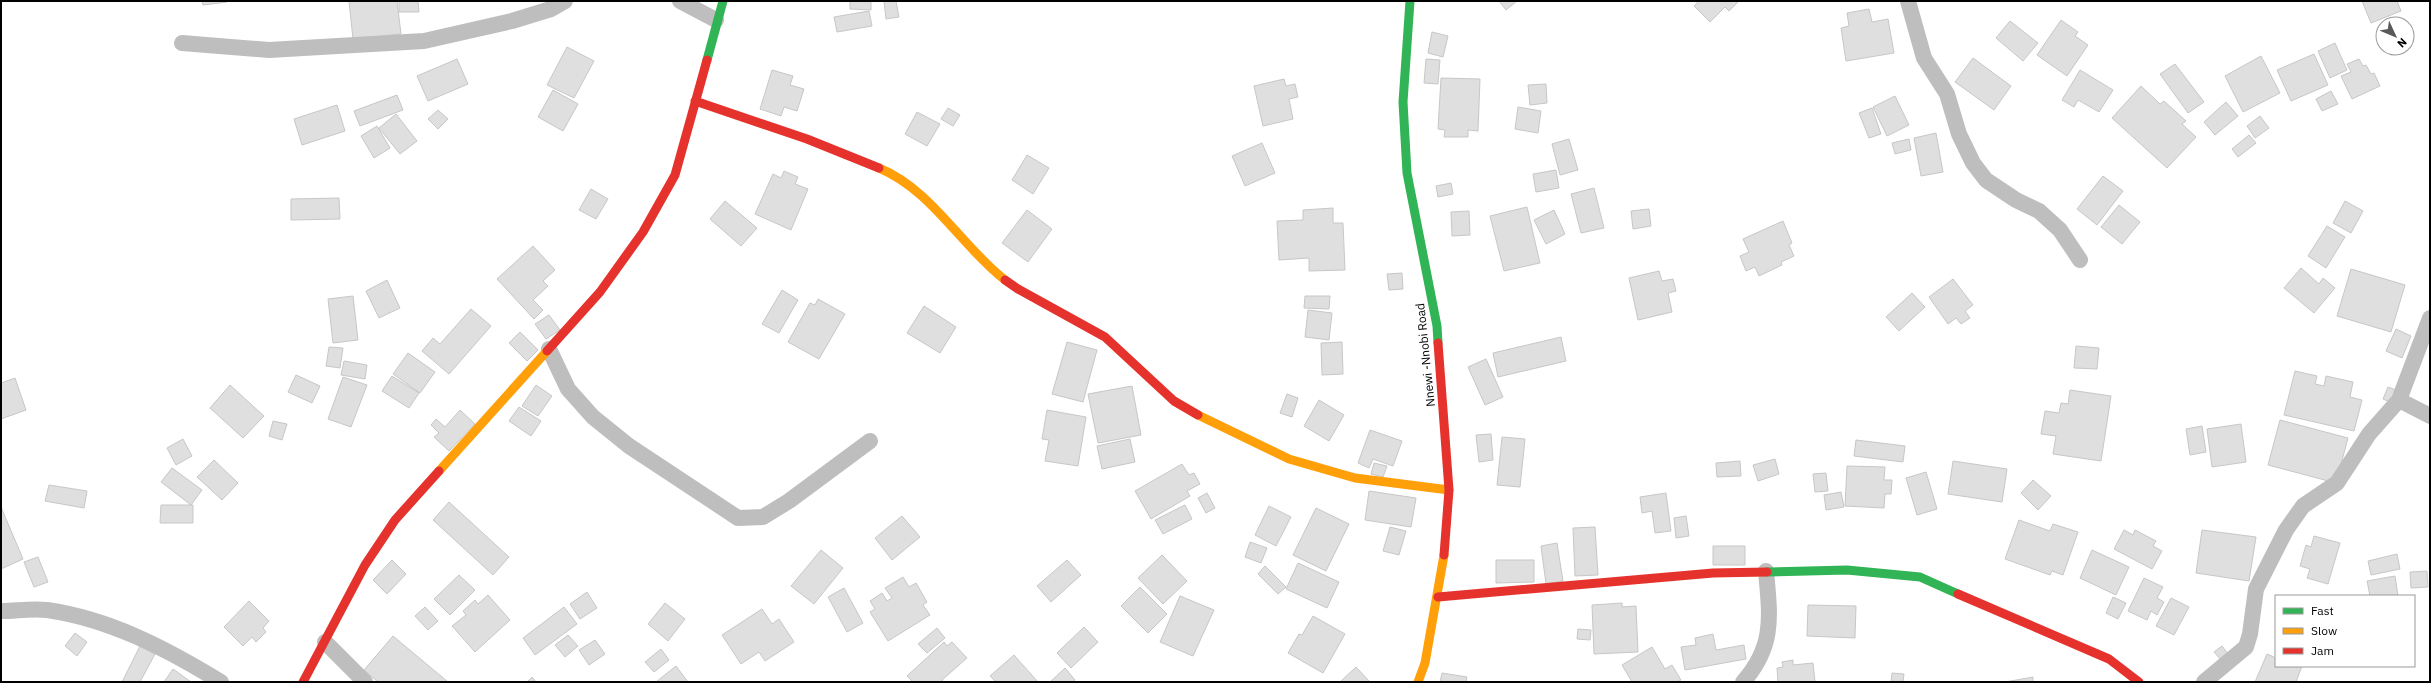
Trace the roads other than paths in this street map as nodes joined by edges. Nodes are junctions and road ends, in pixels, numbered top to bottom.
1 (565, 1) edge
2 (680, 1) edge
3 (723, 1) edge
4 (1410, 1) edge
5 (1908, 1) edge
6 (716, 20) junction
7 (182, 43) dead end
8 (695, 101) junction
9 (2080, 260) dead end
10 (2430, 318) edge
11 (549, 349) junction
12 (2399, 400) junction
13 (2430, 416) edge
14 (870, 441) dead end
15 (1449, 490) junction
16 (1766, 571) junction
17 (1438, 597) junction
18 (1, 611) edge
19 (325, 642) junction
20 (221, 682) edge
21 (303, 682) edge
22 (365, 682) edge
23 (1418, 682) edge
24 (1743, 682) edge
25 (2138, 682) edge
26 (2204, 682) edge

1 - 7 street
2 - 6 street
3 - 6 street
4 - 15 street, Nnewi -Nnobi Road
5 - 9 street
6 - 8 street
8 - 11 street
8 - 15 street
10 - 12 street
11 - 14 street
11 - 19 street
12 - 13 street
12 - 26 street
15 - 17 street, Nnewi -Nnobi Road
16 - 17 street
16 - 24 street
16 - 25 street
17 - 23 street, Nnewi -Nnobi Road
18 - 20 street
19 - 21 street
19 - 22 street

